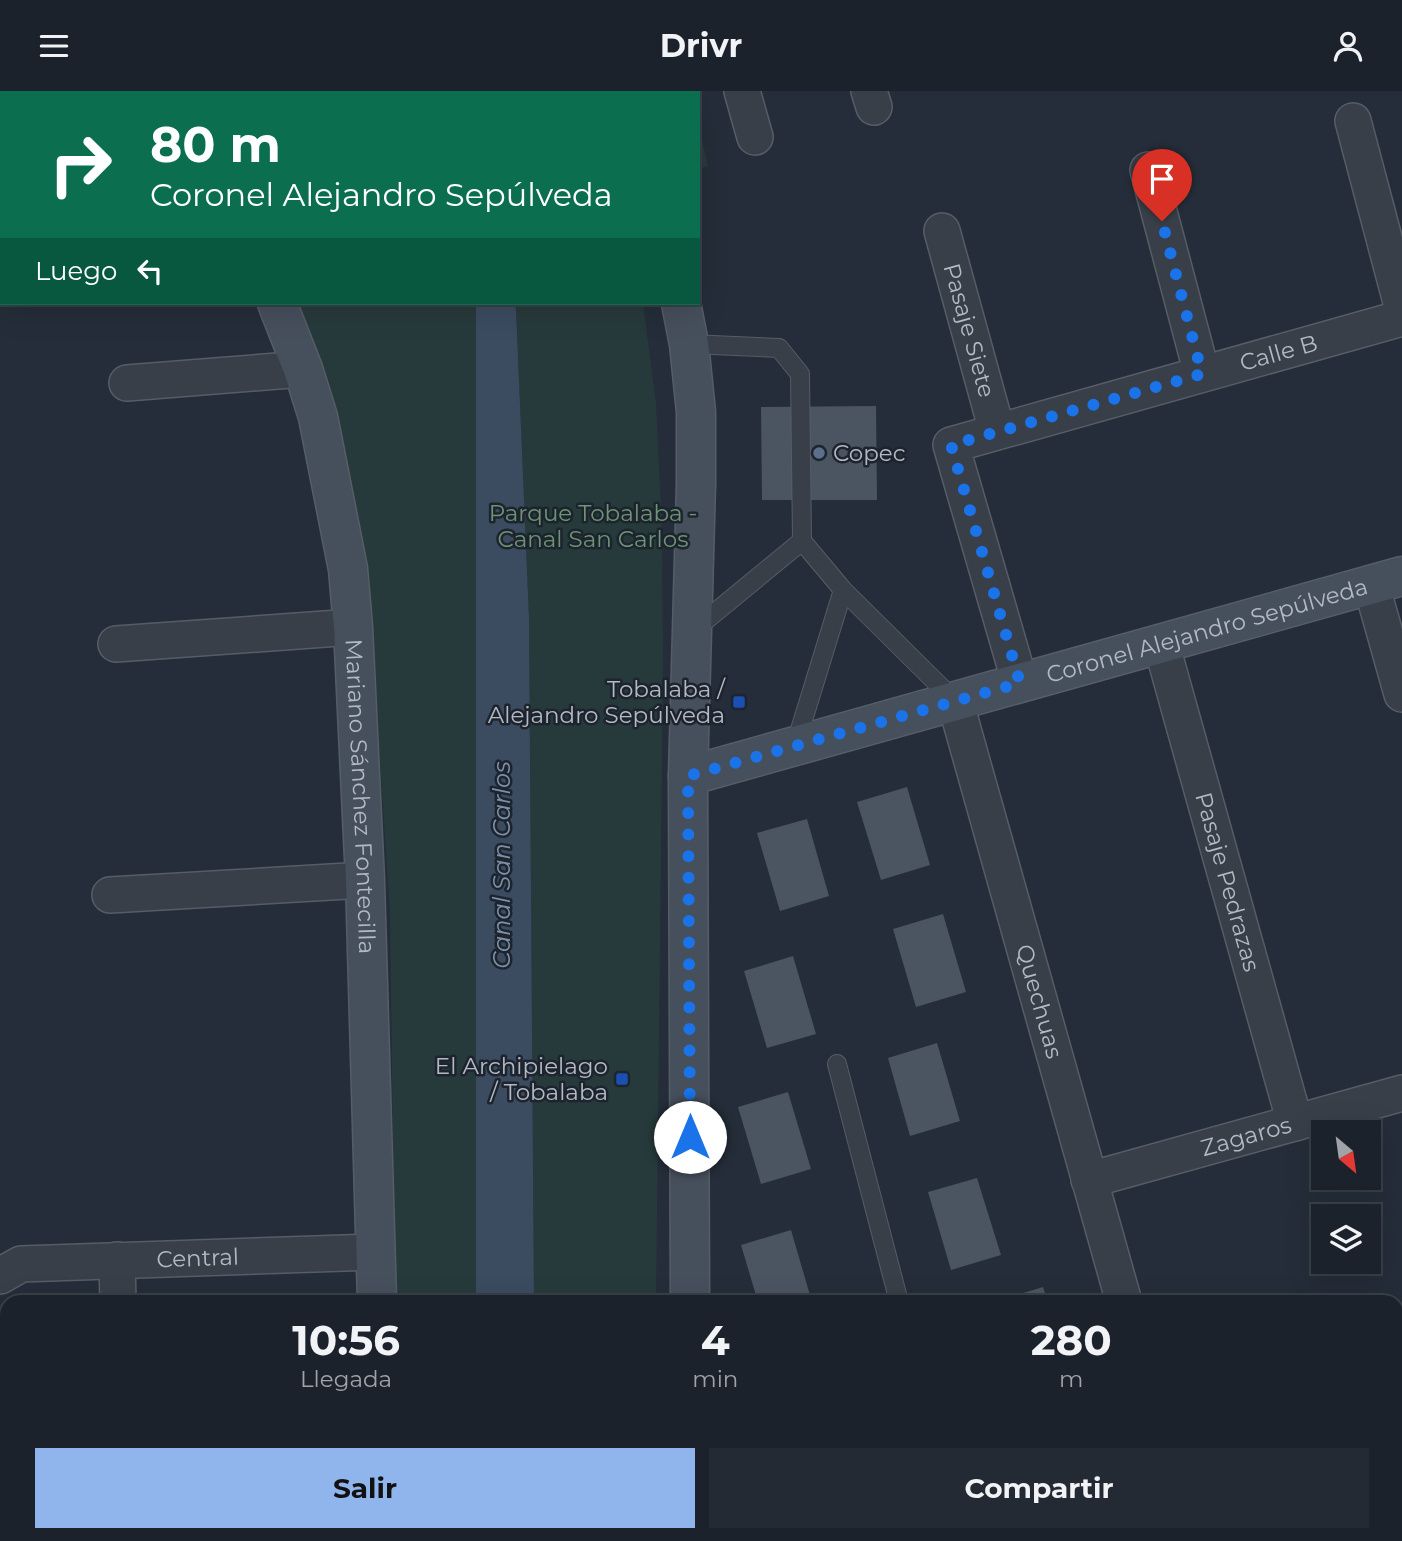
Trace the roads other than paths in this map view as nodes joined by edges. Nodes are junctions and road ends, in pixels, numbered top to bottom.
1 (741, 91) edge
2 (1353, 121) dead end
3 (755, 137) dead end
4 (1148, 170) dead end
5 (942, 230) dead end
6 (278, 305) edge
7 (681, 305) edge
8 (1402, 306) edge
9 (1402, 318) edge
10 (689, 344) junction
11 (303, 369) junction
12 (1202, 374) junction
13 (127, 383) dead end
14 (997, 431) junction
15 (803, 541) junction
16 (1387, 580) edge
17 (844, 590) junction
18 (353, 627) junction
19 (693, 632) junction
20 (1161, 643) junction
21 (116, 644) dead end
22 (1020, 683) junction
23 (1402, 694) edge
24 (955, 701) junction
25 (795, 746) junction
26 (688, 776) junction
27 (365, 880) junction
28 (110, 895) dead end
29 (837, 1065) dead end
30 (1402, 1093) edge
31 (1295, 1123) junction
32 (1089, 1179) junction
33 (375, 1252) junction
34 (117, 1259) junction
35 (7, 1263) edge
36 (118, 1295) edge
37 (377, 1295) edge
38 (690, 1295) edge
39 (897, 1295) edge
40 (1122, 1295) edge

1 - 3 street
2 - 8 street
4 - 12 street
5 - 14 street, Pasaje Siete
6 - 11 street, Mariano Sánchez Fontecilla
7 - 10 street
9 - 12 street, Calle B
10 - 15 lane
10 - 19 street
11 - 13 street
11 - 18 street, Mariano Sánchez Fontecilla
12 - 14 street, Calle B
14 - 22 street, Calle B
15 - 17 lane
15 - 19 lane
16 - 20 street, Coronel Alejandro Sepúlveda
16 - 23 street
17 - 24 lane
17 - 25 lane
18 - 21 street
18 - 27 street, Mariano Sánchez Fontecilla
19 - 26 street
20 - 22 street, Coronel Alejandro Sepúlveda
20 - 31 street, Pasaje Pedrazas
22 - 24 street, Coronel Alejandro Sepúlveda
24 - 25 street, Coronel Alejandro Sepúlveda
24 - 32 street, Quechuas
25 - 26 street, Coronel Alejandro Sepúlveda
26 - 38 street
27 - 28 street
27 - 33 street, Mariano Sánchez Fontecilla
29 - 39 lane
30 - 31 street, Zagaros
31 - 32 street, Zagaros
32 - 40 street, Quechuas
33 - 34 street, Central
33 - 37 street, Mariano Sánchez Fontecilla
34 - 35 street, Central
34 - 36 street

